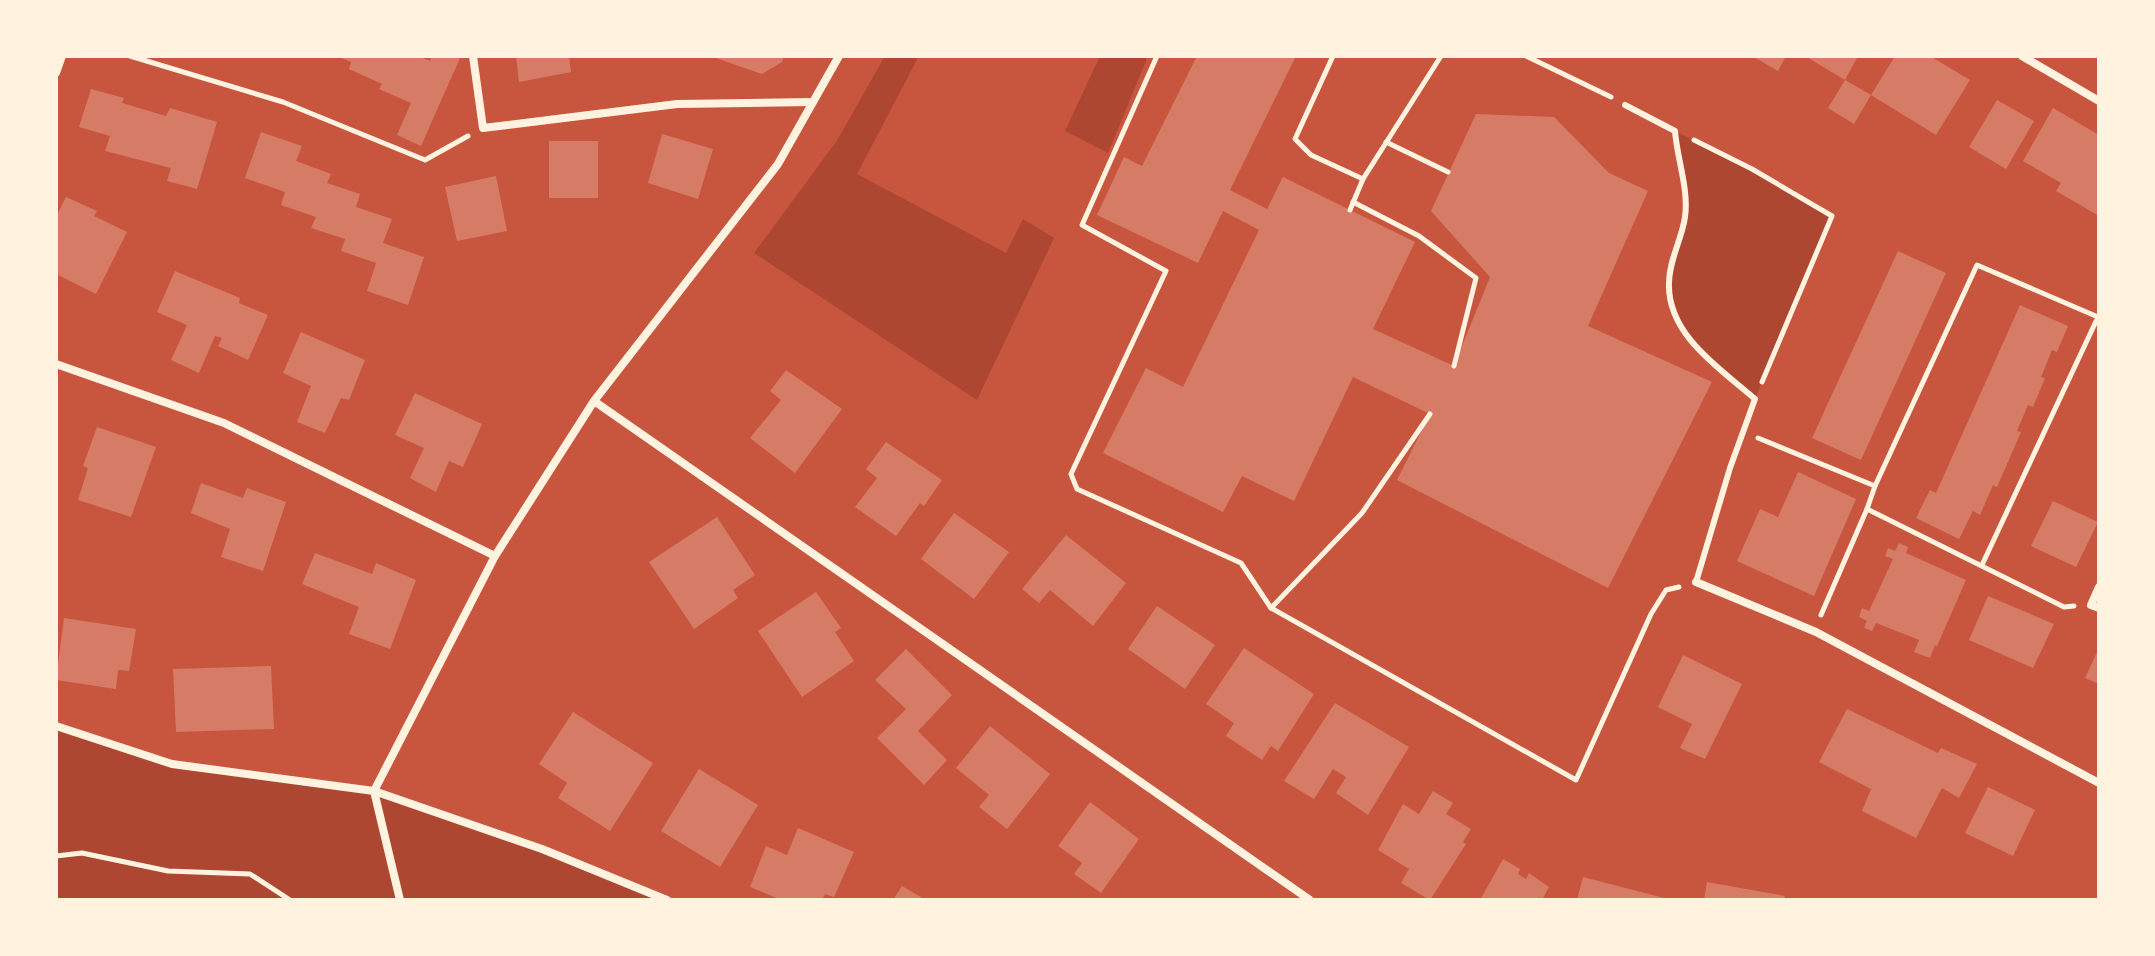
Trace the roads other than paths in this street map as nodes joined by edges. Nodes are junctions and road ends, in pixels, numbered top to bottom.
1 (62, 56) edge
2 (473, 56) edge
3 (839, 56) edge
4 (2022, 56) edge
5 (56, 73) edge
6 (2099, 101) edge
7 (812, 102) junction
8 (1625, 105) dead end
9 (56, 364) edge
10 (594, 401) junction
11 (495, 556) junction
12 (1696, 582) joint
13 (2099, 587) edge
14 (2095, 606) edge
15 (56, 726) edge
16 (2099, 783) edge
17 (374, 791) junction
18 (400, 900) edge
19 (667, 900) edge
20 (1310, 900) edge

1 - 5 street
2 - 7 street
3 - 7 street
4 - 6 street
7 - 10 street
8 - 12 lane
9 - 11 street
10 - 11 street
10 - 20 street
11 - 17 street
12 - 16 street
13 - 14 street
15 - 17 street
17 - 18 street
17 - 19 street

